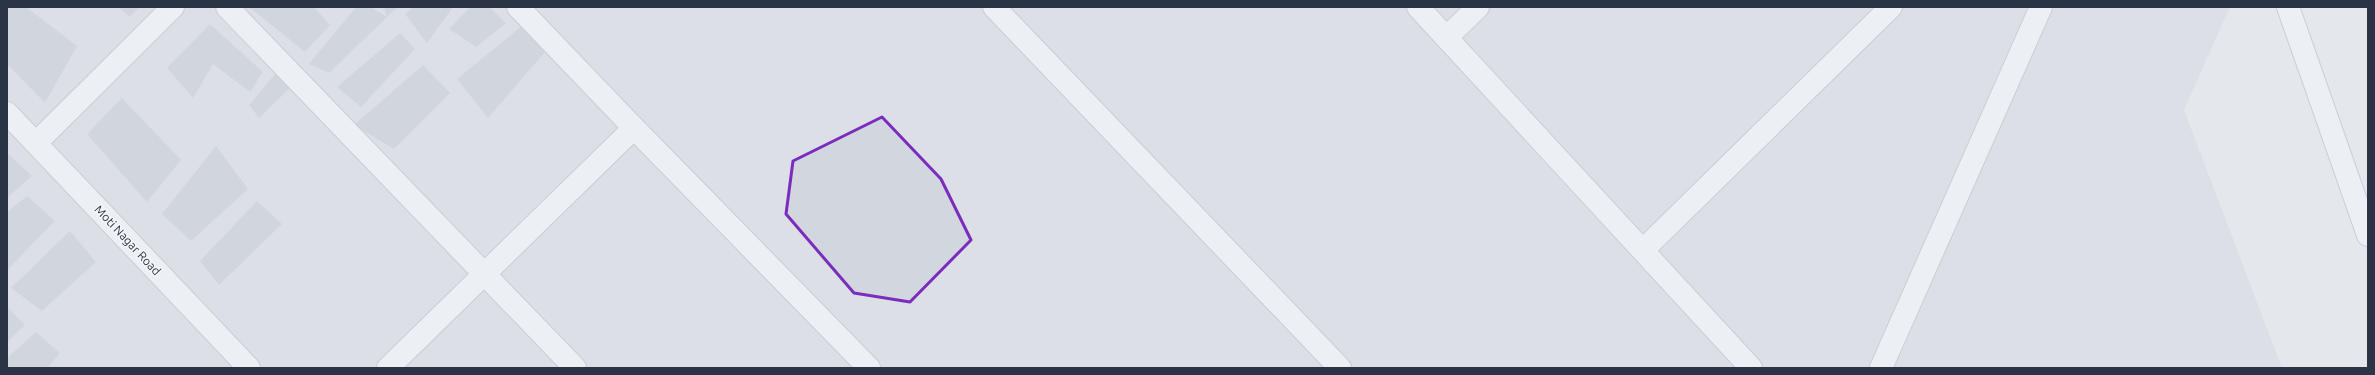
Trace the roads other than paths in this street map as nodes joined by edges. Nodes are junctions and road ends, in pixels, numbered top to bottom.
1 (173, 7) edge
2 (227, 7) edge
3 (518, 7) edge
4 (994, 7) edge
5 (1418, 7) edge
6 (1478, 7) edge
7 (1891, 7) edge
8 (2041, 7) edge
9 (2288, 7) edge
10 (1447, 37) junction
11 (7, 113) edge
12 (634, 128) junction
13 (36, 143) junction
14 (2368, 235) edge
15 (1643, 250) junction
16 (484, 275) junction
17 (249, 368) edge
18 (388, 368) edge
19 (575, 368) edge
20 (869, 368) edge
21 (1340, 368) edge
22 (1751, 368) edge
23 (1881, 368) edge

1 - 13 street
2 - 16 street
3 - 12 street
4 - 21 street
5 - 10 street
6 - 10 street
7 - 15 street
8 - 23 street
9 - 14 street
10 - 15 street
11 - 13 street, Moti Nagar Road
12 - 16 street
12 - 20 street
13 - 17 street, Moti Nagar Road
15 - 22 street
16 - 18 street
16 - 19 street

